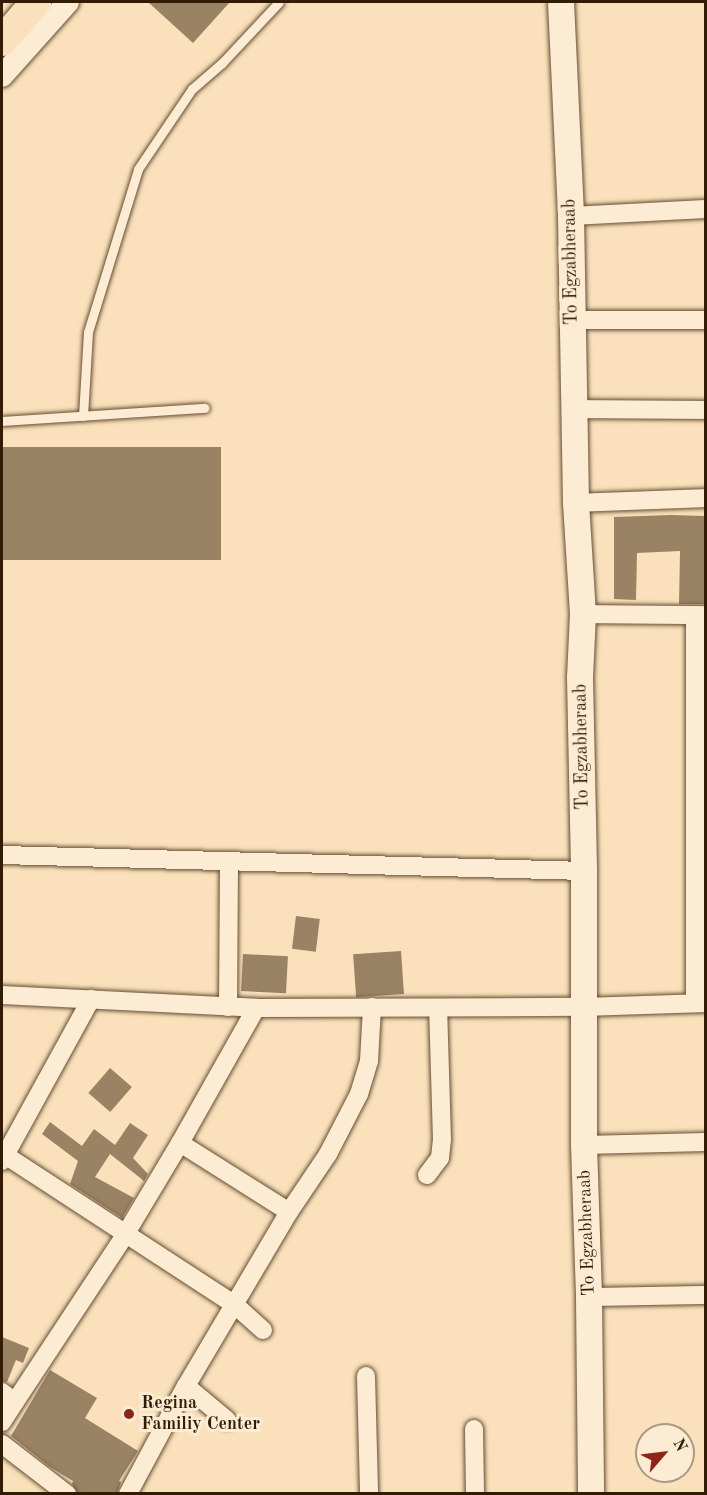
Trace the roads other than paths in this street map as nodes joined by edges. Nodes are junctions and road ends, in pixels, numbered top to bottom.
1 (36, 2) edge
2 (68, 2) edge
3 (279, 2) edge
4 (561, 2) edge
5 (2, 41) edge
6 (2, 76) edge
7 (705, 209) edge
8 (571, 216) junction
9 (572, 320) junction
10 (705, 320) edge
11 (205, 408) dead end
12 (574, 409) junction
13 (705, 410) edge
14 (83, 416) junction
15 (2, 421) edge
16 (705, 498) edge
17 (576, 503) junction
18 (584, 614) junction
19 (700, 615) edge
20 (700, 747) edge
21 (2, 855) edge
22 (229, 862) junction
23 (584, 871) junction
24 (2, 994) edge
25 (90, 999) junction
26 (700, 1003) edge
27 (228, 1007) junction
28 (372, 1007) junction
29 (583, 1007) junction
30 (256, 1008) junction
31 (438, 1008) junction
32 (705, 1142) edge
33 (180, 1143) junction
34 (584, 1145) junction
35 (3, 1158) edge
36 (427, 1175) dead end
37 (289, 1212) junction
38 (124, 1235) junction
39 (705, 1295) edge
40 (589, 1297) junction
41 (234, 1304) junction
42 (263, 1330) dead end
43 (366, 1376) dead end
44 (186, 1386) junction
45 (8, 1397) edge
46 (226, 1420) dead end
47 (2, 1422) edge
48 (474, 1429) dead end
49 (2, 1444) edge
50 (134, 1491) edge
51 (67, 1494) edge
52 (369, 1494) edge
53 (475, 1494) edge
54 (591, 1494) edge

1 - 5 highway
2 - 6 street
3 - 14 lane
4 - 8 main road, To Egzabheraab
7 - 8 street
8 - 9 main road, To Egzabheraab
9 - 10 street
9 - 12 main road, To Egzabheraab
11 - 14 lane
12 - 13 street
12 - 17 main road, To Egzabheraab
14 - 15 lane
16 - 17 street
17 - 18 main road, To Egzabheraab
18 - 19 street
18 - 23 main road, To Egzabheraab
19 - 20 street
20 - 26 street
21 - 22 street
22 - 23 street
22 - 27 street
23 - 29 main road, To Egzabheraab
24 - 25 street
25 - 27 street
25 - 35 street
26 - 29 street
27 - 30 street
28 - 30 street
28 - 31 street
28 - 37 street
29 - 31 street
29 - 34 main road, To Egzabheraab
30 - 33 street
31 - 36 street
32 - 34 street
33 - 37 street
33 - 38 street
34 - 40 main road, To Egzabheraab
35 - 38 street
37 - 41 street
38 - 41 street
38 - 45 street
39 - 40 street
40 - 54 main road, To Egzabheraab
41 - 42 street
41 - 44 street
43 - 52 street
44 - 46 street
44 - 50 street
45 - 47 street
48 - 53 street
49 - 51 street

